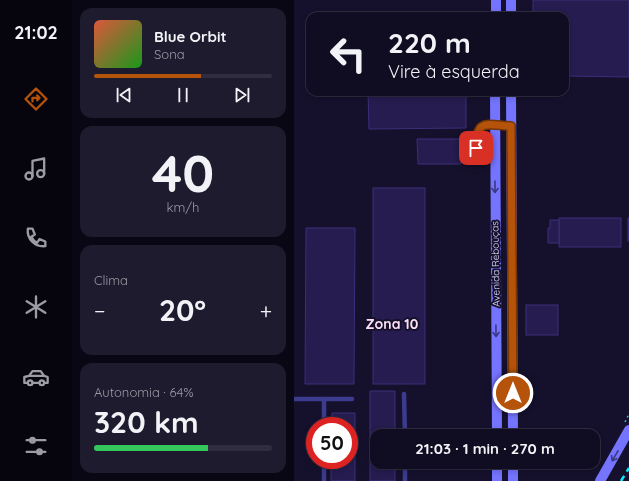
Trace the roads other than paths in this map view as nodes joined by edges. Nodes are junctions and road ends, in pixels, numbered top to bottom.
1 (496, 0) edge
2 (511, 0) edge
3 (496, 12) edge
4 (511, 12) edge
5 (495, 96) edge
6 (511, 96) edge
7 (495, 125) junction
8 (511, 126) junction
9 (476, 161) dead end
10 (495, 209) junction
11 (512, 209) junction
12 (496, 379) junction
13 (513, 379) junction
14 (404, 394) dead end
15 (294, 399) edge
16 (324, 399) junction
17 (352, 399) dead end
18 (324, 417) edge
19 (405, 429) edge
20 (497, 429) edge
21 (513, 429) edge
22 (629, 430) edge
23 (324, 469) edge
24 (405, 469) edge
25 (497, 469) edge
26 (513, 469) edge
27 (324, 481) edge
28 (405, 481) edge
29 (497, 481) edge
30 (513, 481) edge
31 (600, 481) edge

1 - 3 main road
2 - 4 main road
5 - 7 main road, Avenida Rebouças
6 - 8 main road, Avenida Rebouças
7 - 8 lane
7 - 9 lane
7 -> 10 main road, Avenida Rebouças
8 - 11 main road, Avenida Rebouças
10 - 11 main road
10 -> 12 main road, Avenida Rebouças
11 - 13 main road, Avenida Rebouças
12 - 13 main road
12 - 20 main road, Avenida Rebouças
13 - 21 main road, Avenida Rebouças
14 - 19 lane
15 - 16 lane
16 - 17 lane
16 - 18 lane
22 -> 31 main road
23 - 27 lane
24 - 28 lane
25 - 29 main road
26 - 30 main road

